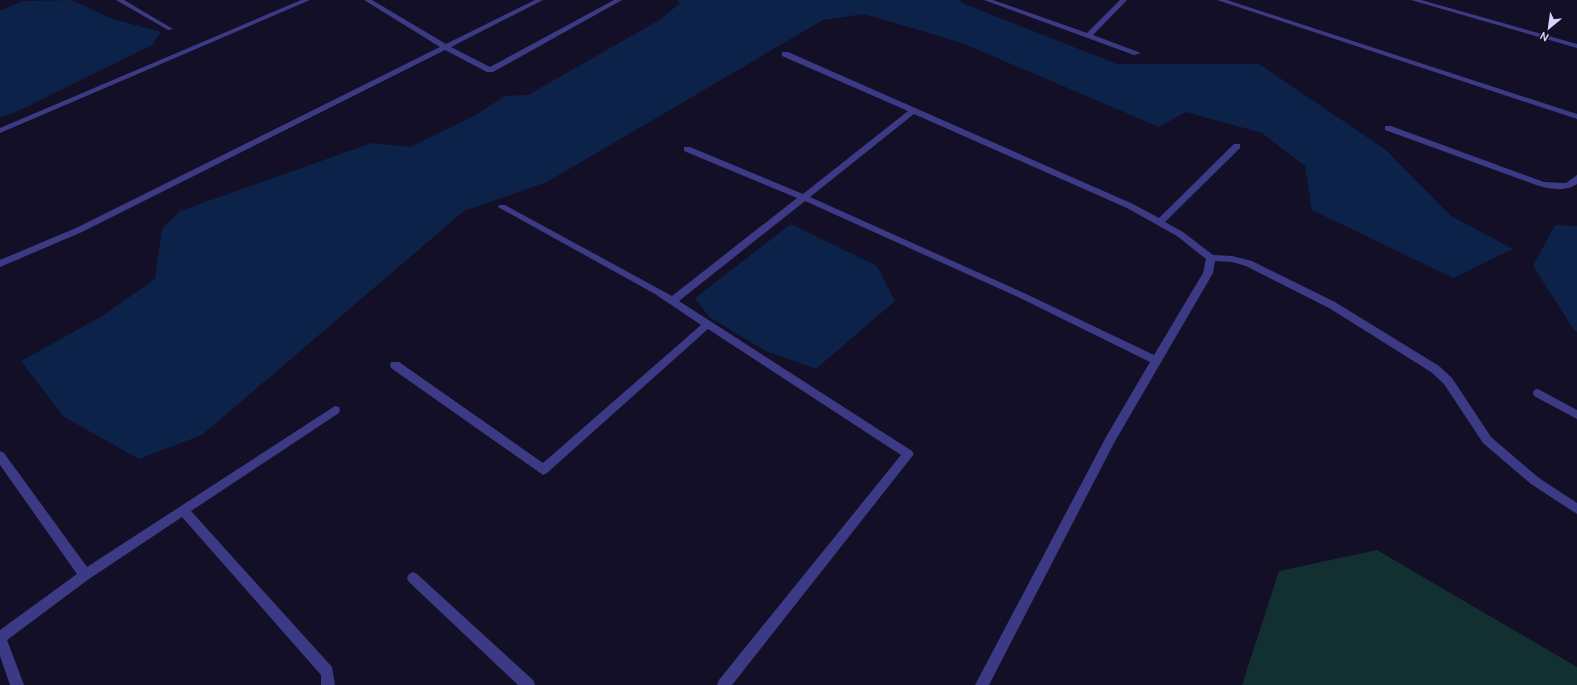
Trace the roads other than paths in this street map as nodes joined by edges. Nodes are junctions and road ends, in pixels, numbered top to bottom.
1 (118, 0) edge
2 (307, 0) edge
3 (367, 0) edge
4 (540, 0) edge
5 (619, 0) edge
6 (987, 0) edge
7 (1124, 0) edge
8 (1220, 0) edge
9 (1414, 0) edge
10 (170, 29) dead end
11 (1088, 36) junction
12 (446, 46) junction
13 (1577, 46) edge
14 (1136, 53) dead end
15 (786, 54) dead end
16 (914, 110) junction
17 (1577, 117) edge
18 (1388, 128) dead end
19 (0, 131) edge
20 (1237, 146) dead end
21 (687, 149) dead end
22 (1577, 178) edge
23 (802, 197) junction
24 (502, 207) dead end
25 (1160, 222) junction
26 (1211, 258) junction
27 (0, 264) edge
28 (672, 300) junction
29 (708, 324) junction
30 (1157, 361) junction
31 (396, 365) dead end
32 (1538, 393) dead end
33 (335, 410) dead end
34 (1577, 415) edge
35 (0, 456) edge
36 (1577, 509) edge
37 (184, 510) junction
38 (85, 575) junction
39 (413, 578) dead end
40 (0, 638) edge
41 (17, 685) edge
42 (328, 685) edge
43 (528, 685) edge
44 (724, 685) edge
45 (982, 685) edge

1 - 10 street
2 - 19 street
3 - 12 street
4 - 12 street
5 - 12 street
6 - 11 street
7 - 11 street
8 - 17 street
9 - 13 street
11 - 14 street
12 - 27 street
15 - 16 street
16 - 23 street
16 - 25 street
18 - 22 street
20 - 25 street
21 - 23 street
23 - 28 street
23 - 30 street
24 - 28 street
25 - 26 street
26 - 30 street
26 - 36 street
28 - 29 street
29 - 31 street
29 - 44 street
30 - 45 street
32 - 34 street
33 - 37 street
35 - 38 street
37 - 38 street
37 - 42 street
38 - 40 street
39 - 43 street
40 - 41 street

